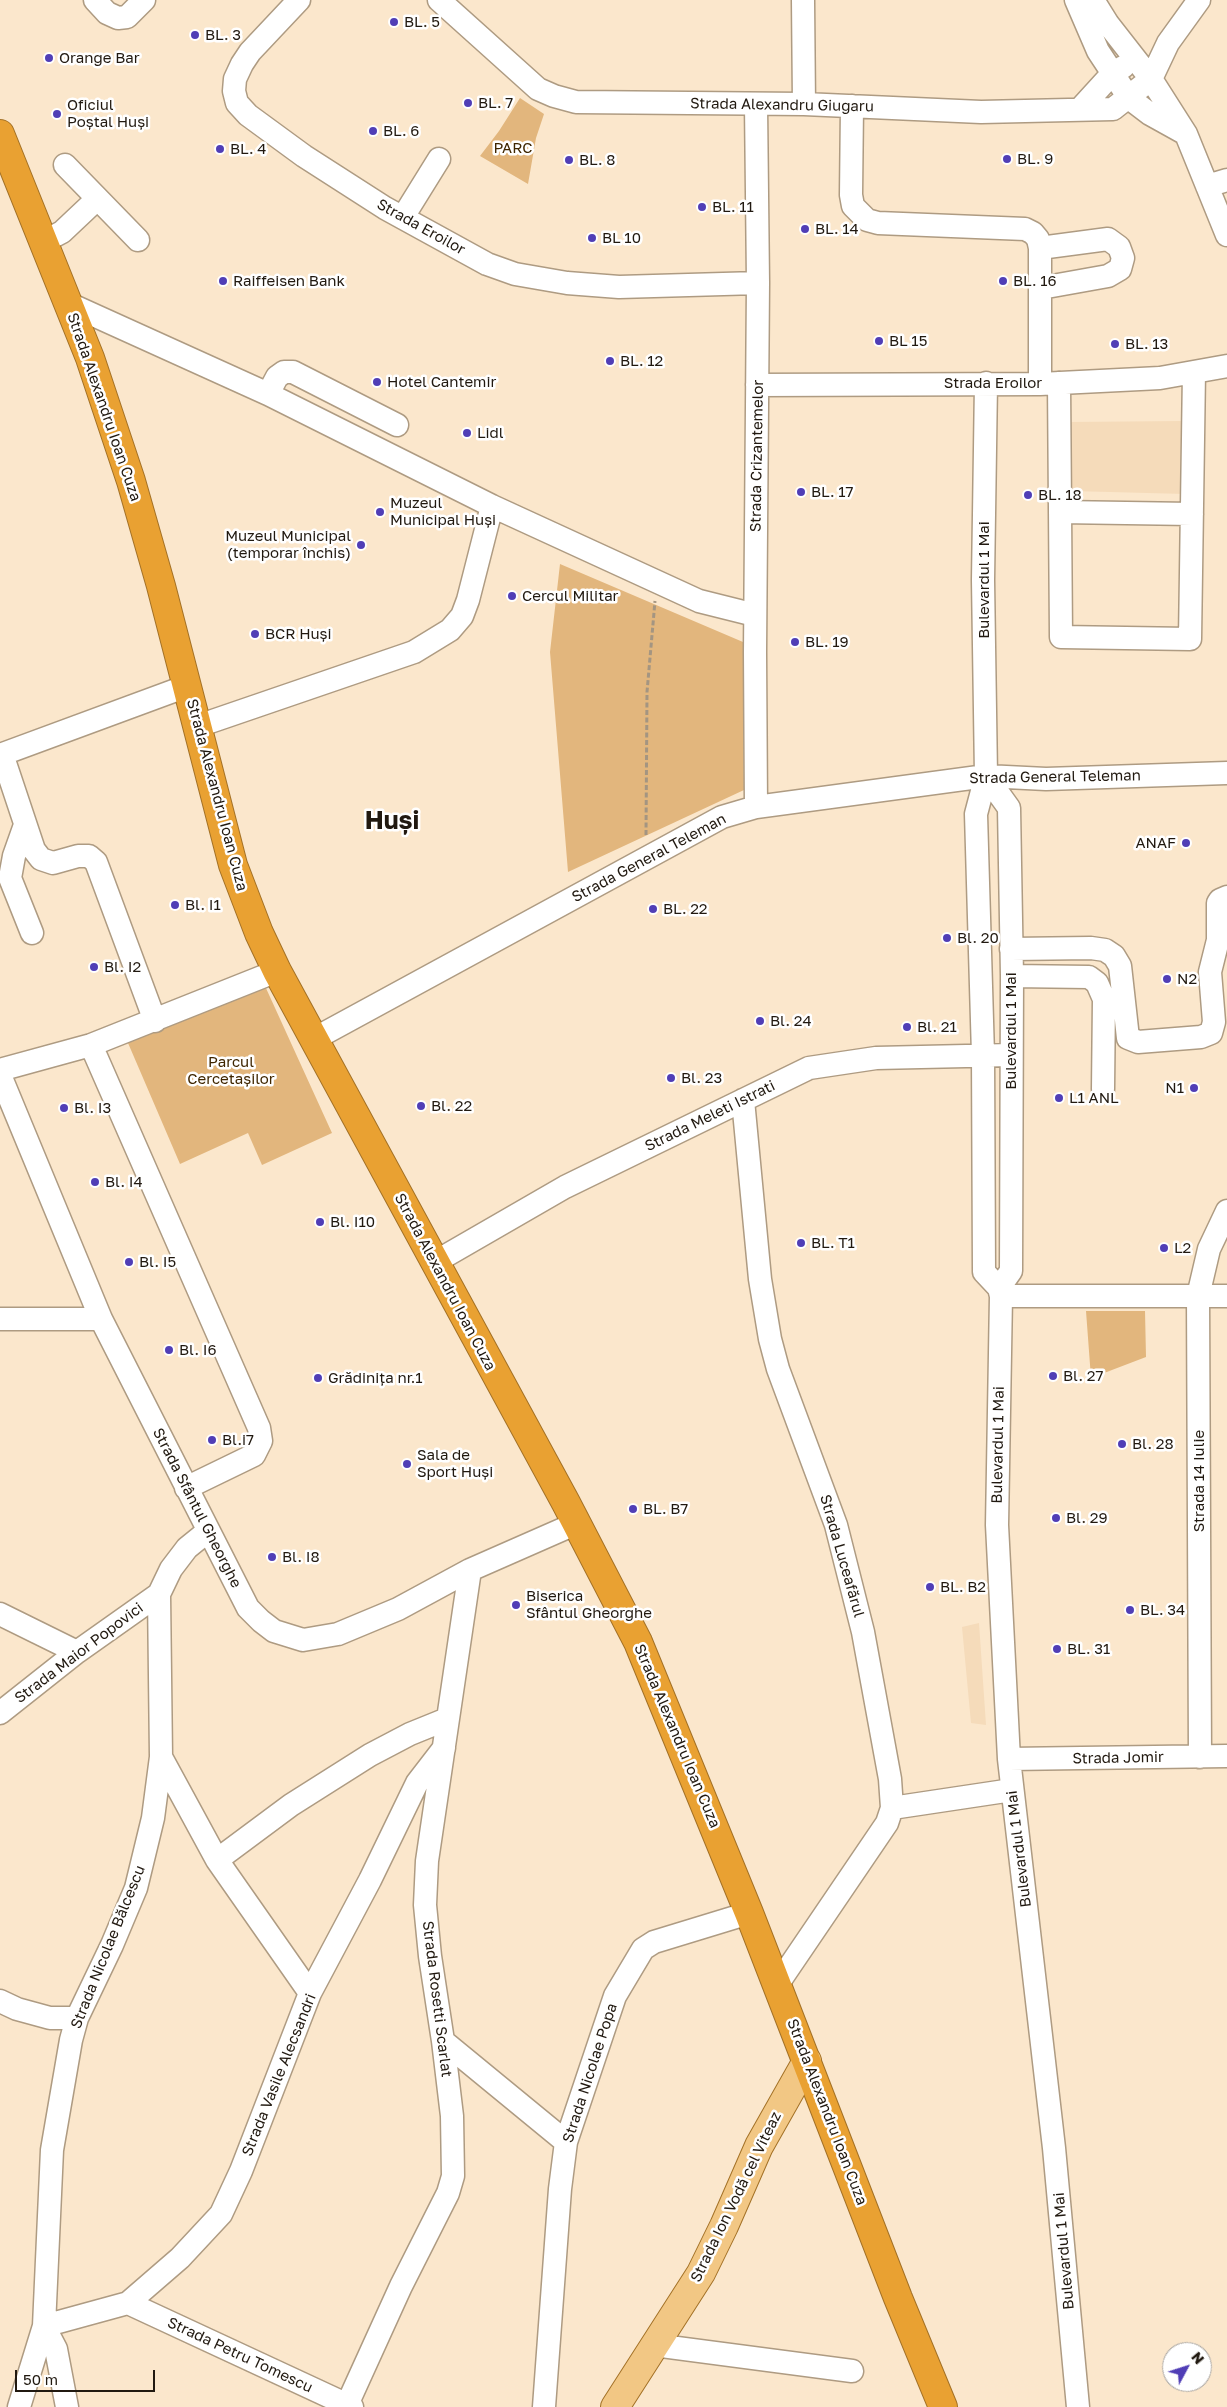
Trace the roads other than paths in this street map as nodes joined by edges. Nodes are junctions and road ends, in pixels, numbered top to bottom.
1 (95, 0) edge
2 (144, 0) edge
3 (299, 0) edge
4 (438, 0) edge
5 (804, 0) edge
6 (1076, 0) edge
7 (1093, 0) edge
8 (1200, 0) edge
9 (1168, 43) junction
10 (1135, 59) junction
11 (1112, 74) junction
12 (1151, 79) junction
13 (1129, 98) junction
14 (804, 104) junction
15 (756, 105) junction
16 (852, 106) junction
17 (1081, 108) junction
18 (1, 133) edge
19 (1186, 134) junction
20 (439, 159) dead end
21 (65, 165) dead end
22 (1217, 183) edge
23 (97, 199) junction
24 (403, 217) junction
25 (1227, 235) edge
26 (138, 240) dead end
27 (43, 242) junction
28 (1040, 248) junction
29 (758, 283) junction
30 (1040, 288) junction
31 (68, 303) junction
32 (1227, 366) edge
33 (1194, 372) junction
34 (986, 383) junction
35 (1050, 383) junction
36 (757, 385) junction
37 (268, 394) junction
38 (397, 424) dead end
39 (492, 506) junction
40 (1060, 512) junction
41 (1192, 514) junction
42 (755, 615) junction
43 (187, 686) junction
44 (198, 726) junction
45 (1, 755) edge
46 (1227, 773) edge
47 (986, 776) junction
48 (756, 807) junction
49 (25, 825) junction
50 (1226, 897) edge
51 (32, 934) dead end
52 (1011, 949) junction
53 (1219, 965) edge
54 (277, 971) junction
55 (1012, 976) junction
56 (155, 1021) junction
57 (314, 1039) junction
58 (91, 1045) junction
59 (983, 1055) junction
60 (1011, 1055) junction
61 (0, 1070) edge
62 (0, 1075) edge
63 (1103, 1089) dead end
64 (743, 1100) junction
65 (1227, 1211) edge
66 (434, 1262) junction
67 (1000, 1292) junction
68 (1198, 1296) junction
69 (1227, 1296) edge
70 (0, 1319) edge
71 (101, 1319) junction
72 (186, 1488) junction
73 (577, 1523) junction
74 (208, 1531) junction
75 (470, 1570) junction
76 (159, 1594) junction
77 (0, 1614) edge
78 (77, 1652) junction
79 (0, 1713) edge
80 (447, 1719) junction
81 (444, 1748) junction
82 (1200, 1756) junction
83 (1227, 1756) edge
84 (161, 1757) junction
85 (1009, 1759) junction
86 (1012, 1790) junction
87 (892, 1808) junction
88 (217, 1860) junction
89 (749, 1913) junction
90 (777, 1985) junction
91 (310, 1993) junction
92 (0, 2001) edge
93 (76, 2018) junction
94 (444, 2041) junction
95 (806, 2062) junction
96 (566, 2142) junction
97 (128, 2303) junction
98 (44, 2326) junction
99 (654, 2345) junction
100 (852, 2371) dead end
101 (348, 2406) edge
102 (18, 2407) edge
103 (67, 2407) edge
104 (544, 2407) edge
105 (615, 2407) edge
106 (943, 2407) edge
107 (1078, 2407) edge

1 - 2 street
3 - 24 street, Strada Eroilor
4 - 15 street, Strada Alexandru Giugaru
5 - 14 street
6 - 11 street
7 - 10 street
8 - 9 street
9 - 10 street
9 - 12 street
10 - 11 street
10 - 12 street
11 - 13 street
11 - 17 street
12 - 13 street, Strada Alexandru Giugaru
12 - 19 street
13 - 17 street, Strada Alexandru Giugaru
13 - 19 street
14 - 15 street, Strada Alexandru Giugaru
14 - 16 street, Strada Alexandru Giugaru
15 - 29 street, Strada Crizantemelor
16 - 17 street, Strada Alexandru Giugaru
16 - 28 street
18 - 27 highway, Strada Alexandru Ioan Cuza
19 - 22 street
20 - 24 street
21 - 23 street
22 - 25 street
23 - 26 street
23 - 27 street
24 - 29 street, Strada Eroilor
27 - 31 highway, Strada Alexandru Ioan Cuza
28 - 30 street
28 - 30 street
29 - 36 street, Strada Crizantemelor
30 - 35 street
31 - 37 street
31 - 43 highway, Strada Alexandru Ioan Cuza
32 - 33 street, Strada Eroilor
33 - 35 street, Strada Eroilor
33 - 41 street
34 - 35 street, Strada Eroilor
34 - 36 street, Strada Eroilor
34 - 47 street, Bulevardul 1 Mai
35 - 40 street
36 - 42 street, Strada Crizantemelor
37 - 38 street
37 - 39 street
39 - 42 street
39 - 44 street
40 - 41 street
40 - 41 street
42 - 48 street, Strada Crizantemelor
43 - 44 highway, Strada Alexandru Ioan Cuza
43 - 45 street
44 - 54 highway, Strada Alexandru Ioan Cuza
45 - 49 street
46 - 47 street, Strada General Teleman
47 - 48 street, Strada General Teleman
47 - 52 street, Bulevardul 1 Mai
47 - 59 street, Bulevardul 1 Mai
48 - 57 street, Strada General Teleman
49 - 51 street
49 - 56 street
50 - 53 street
52 - 53 street
52 - 55 street, Bulevardul 1 Mai
54 - 56 street
54 - 57 highway, Strada Alexandru Ioan Cuza
55 - 60 street, Bulevardul 1 Mai
55 - 63 street
56 - 58 street
57 - 66 highway, Strada Alexandru Ioan Cuza
58 - 61 street
58 - 72 street
59 - 60 street, Strada Meleti Istrati
59 - 64 street, Strada Meleti Istrati
59 - 67 street, Bulevardul 1 Mai
60 - 67 street, Bulevardul 1 Mai
62 - 71 street, Strada Sfântul Gheorghe
64 - 66 street, Strada Meleti Istrati
64 - 87 street, Strada Luceafărul
65 - 68 street, Strada 14 Iulie
66 - 73 highway, Strada Alexandru Ioan Cuza
67 - 68 street
67 - 85 street, Bulevardul 1 Mai
68 - 69 street
68 - 82 street, Strada 14 Iulie
70 - 71 street
71 - 72 street, Strada Sfântul Gheorghe
72 - 74 street, Strada Sfântul Gheorghe
73 - 75 street, Strada Sfântul Gheorghe
73 - 89 highway, Strada Alexandru Ioan Cuza
74 - 75 street, Strada Sfântul Gheorghe
74 - 76 street, Strada Nicolae Bălcescu
75 - 80 street, Strada Rosetti Scarlat
76 - 78 street, Strada Maior Popovici
76 - 84 street, Strada Nicolae Bălcescu
77 - 78 street
78 - 79 street, Strada Maior Popovici
80 - 81 street, Strada Rosetti Scarlat
80 - 88 street
81 - 91 street, Strada Vasile Alecsandri
81 - 94 street, Strada Rosetti Scarlat
82 - 83 street, Strada Jomir
82 - 85 street, Strada Jomir
84 - 88 street
84 - 93 street, Strada Nicolae Bălcescu
85 - 86 street, Bulevardul 1 Mai
86 - 87 street
86 - 107 street, Bulevardul 1 Mai
87 - 90 street, Strada Luceafărul
88 - 91 street
89 - 90 highway, Strada Alexandru Ioan Cuza
89 - 96 street, Strada Nicolae Popa
90 - 95 highway, Strada Alexandru Ioan Cuza
91 - 97 street, Strada Vasile Alecsandri
92 - 93 street
93 - 98 street, Strada Nicolae Bălcescu
94 - 96 street
94 - 101 street, Strada Rosetti Scarlat
95 - 99 main road, Strada Ion Vodă cel Viteaz
95 - 106 highway, Strada Alexandru Ioan Cuza
96 - 104 street, Strada Nicolae Popa
97 - 98 street, Strada Vasile Alecsandri
97 - 101 street, Strada Petru Tomescu
98 - 102 street, Strada Nicolae Bălcescu
98 - 103 street
99 - 100 street
99 - 105 main road, Strada Ion Vodă cel Viteaz

